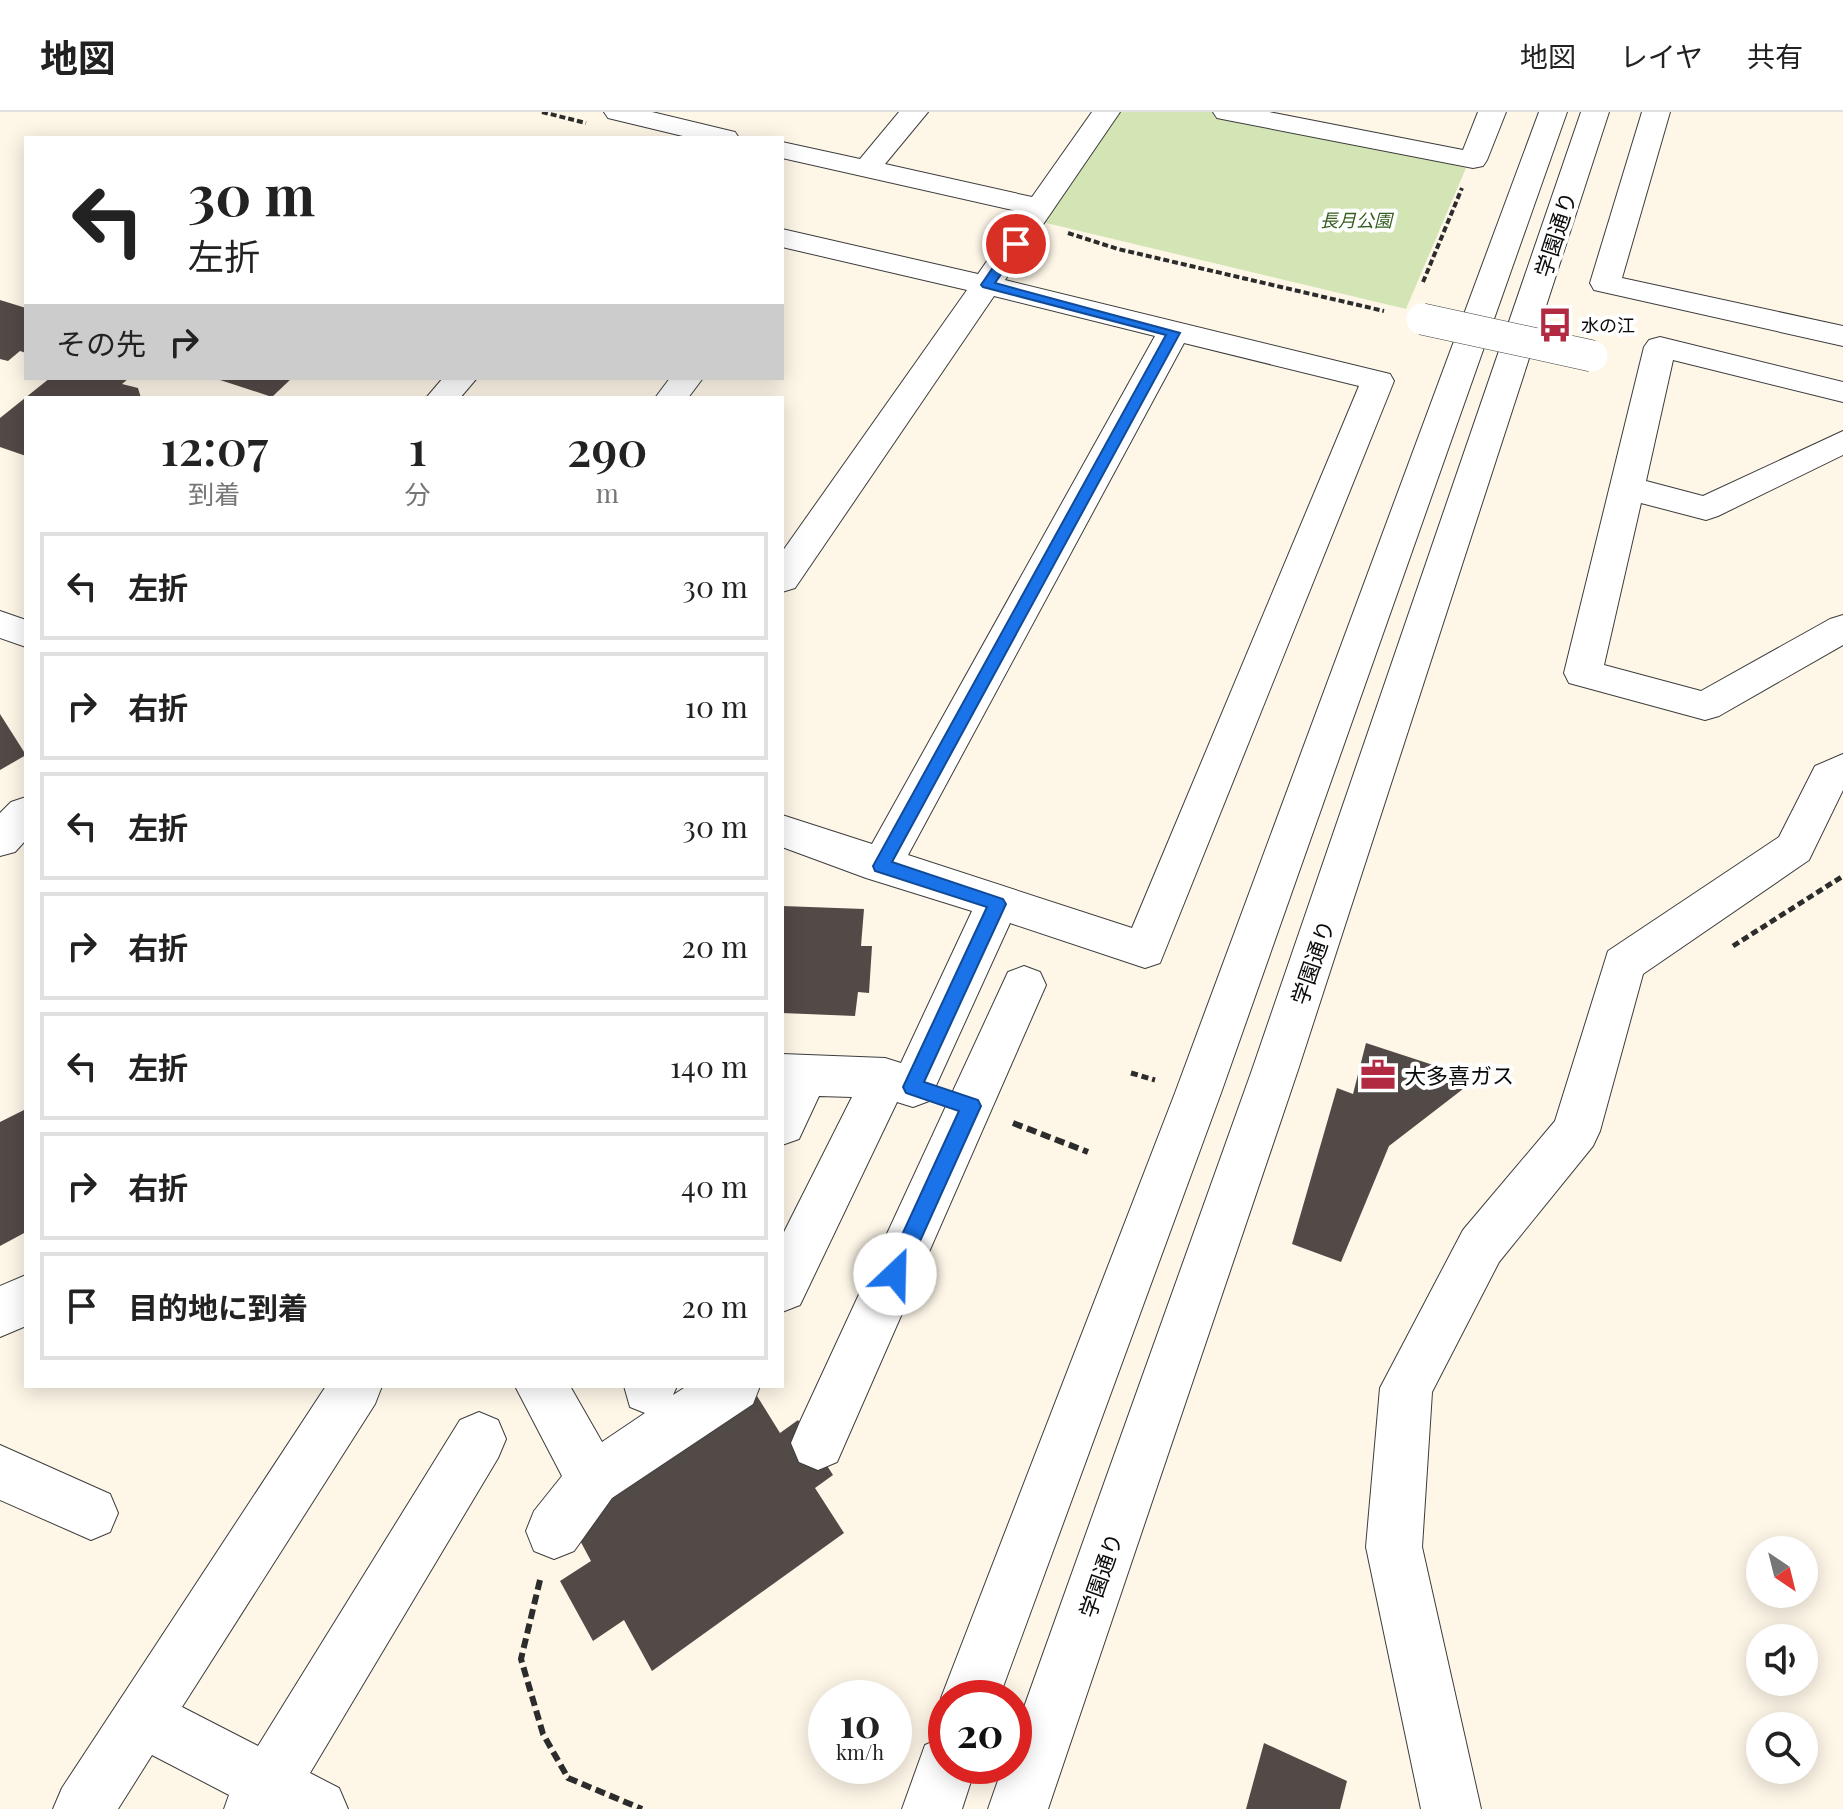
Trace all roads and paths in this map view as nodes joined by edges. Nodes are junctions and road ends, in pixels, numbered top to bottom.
1 (618, 112) edge
2 (717, 112) edge
3 (914, 112) edge
4 (1106, 112) edge
5 (1227, 112) edge
6 (1492, 112) edge
7 (1553, 112) edge
8 (1595, 112) edge
9 (1656, 112) edge
10 (1299, 120) edge
11 (694, 135) edge
12 (784, 150) edge
13 (1473, 160) junction
14 (867, 168) junction
15 (1035, 216) junction
16 (788, 249) edge
17 (987, 285) junction
18 (1415, 318) junction
19 (1173, 333) junction
20 (1843, 336) edge
21 (1592, 356) dead end
22 (459, 380) edge
23 (685, 380) edge
24 (1843, 392) edge
25 (444, 396) edge
26 (673, 396) edge
27 (1843, 442) edge
28 (1627, 488) junction
29 (784, 576) edge
30 (1843, 628) edge
31 (1843, 769) edge
32 (24, 815) edge
33 (784, 832) edge
34 (0, 840) edge
35 (881, 866) junction
36 (1843, 876) edge
37 (997, 904) junction
38 (1723, 953) dead end
39 (1024, 985) dead end
40 (794, 1074) edge
41 (899, 1082) junction
42 (971, 1106) junction
43 (784, 1116) edge
44 (1088, 1152) dead end
45 (784, 1284) edge
46 (355, 1388) edge
47 (542, 1388) edge
48 (731, 1388) edge
49 (479, 1439) dead end
50 (818, 1443) dead end
51 (0, 1472) edge
52 (593, 1479) junction
53 (91, 1513) dead end
54 (554, 1531) joint
55 (977, 1680) edge
56 (142, 1718) junction
57 (940, 1784) edge
58 (280, 1800) edge
59 (83, 1809) edge
60 (642, 1809) edge
61 (932, 1809) edge
62 (1018, 1809) edge
63 (1451, 1809) edge

1 - 11 street
2 - 11 street
3 - 14 street
4 - 15 street
5 - 10 street
6 - 13 street
7 - 55 street, 学園通り
8 - 62 street, 学園通り
9 - 20 street
10 - 13 street
12 - 14 street
13 - 18 path
14 - 15 street
15 - 17 street
15 - 18 path
16 - 17 street
17 - 19 street
17 - 29 street
18 - 21 street, bridge
19 - 35 street
19 - 37 street
22 - 25 street
23 - 26 street
24 - 28 street
27 - 28 street
28 - 30 street
31 - 63 street
32 - 34 street
33 - 35 street
35 - 37 street
36 - 38 path
37 - 41 street
39 - 42 street
40 - 41 street
40 - 43 street
41 - 42 street
41 - 45 street
42 - 44 path
42 - 50 street
46 - 56 street
47 - 52 street
48 - 52 street
49 - 58 street
51 - 53 street
52 - 54 street
54 - 60 path
56 - 58 street
56 - 59 street
57 - 61 street

